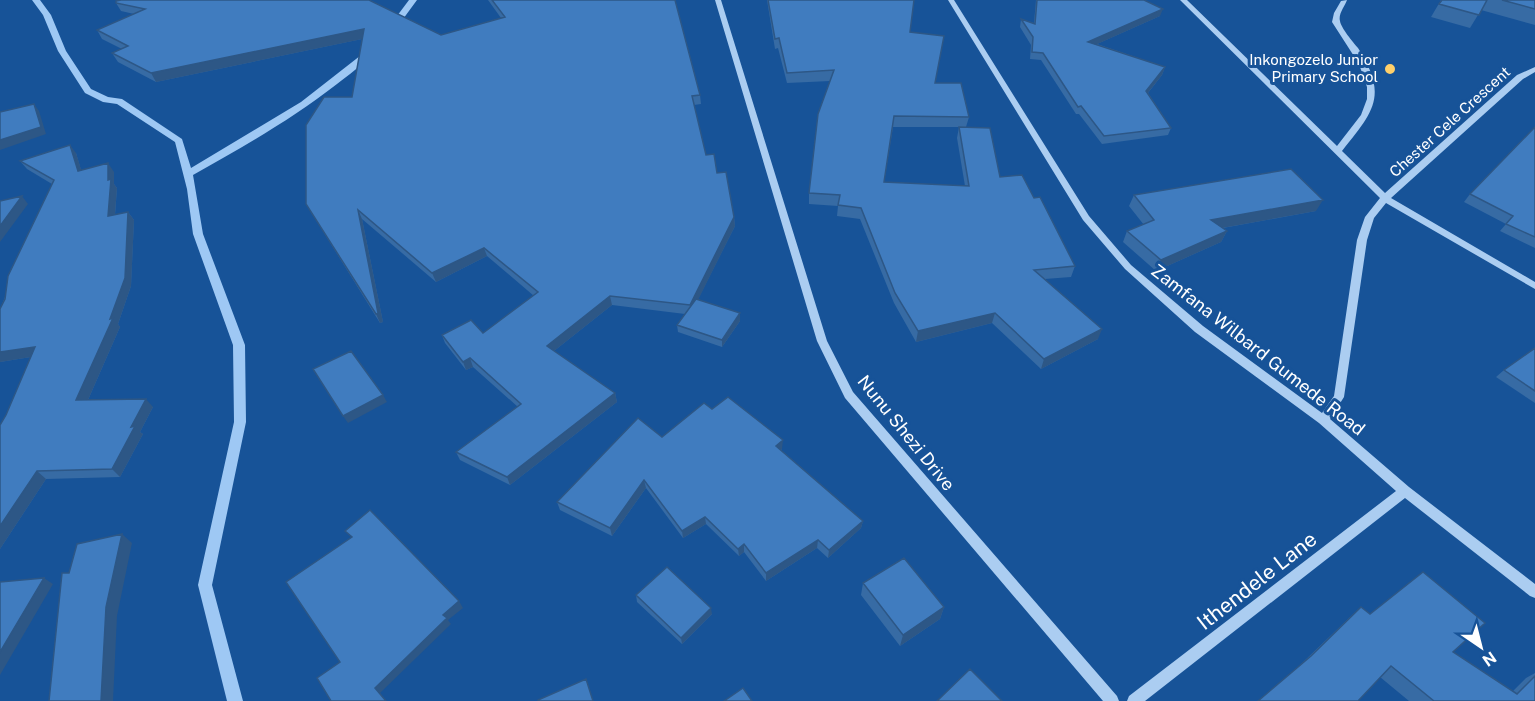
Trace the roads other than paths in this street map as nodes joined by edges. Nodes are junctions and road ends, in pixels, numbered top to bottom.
1 (718, 0) edge
2 (951, 0) edge
3 (1183, 0) edge
4 (1344, 1) edge
5 (1535, 69) edge
6 (1338, 151) junction
7 (1385, 198) junction
8 (1535, 286) edge
9 (1323, 420) junction
10 (1405, 491) junction
11 (1535, 592) edge
12 (1112, 701) edge
13 (1134, 701) edge

1 - 12 street, Nunu Shezi Drive
2 - 9 street, Zamfana Wilbard Gumede Road
3 - 6 street
4 - 6 street
5 - 7 street, Chester Cele Crescent
6 - 7 street
7 - 8 street
7 - 9 street
9 - 10 street, Zamfana Wilbard Gumede Road
10 - 11 street, Zamfana Wilbard Gumede Road
10 - 13 street, Ithendele Lane

